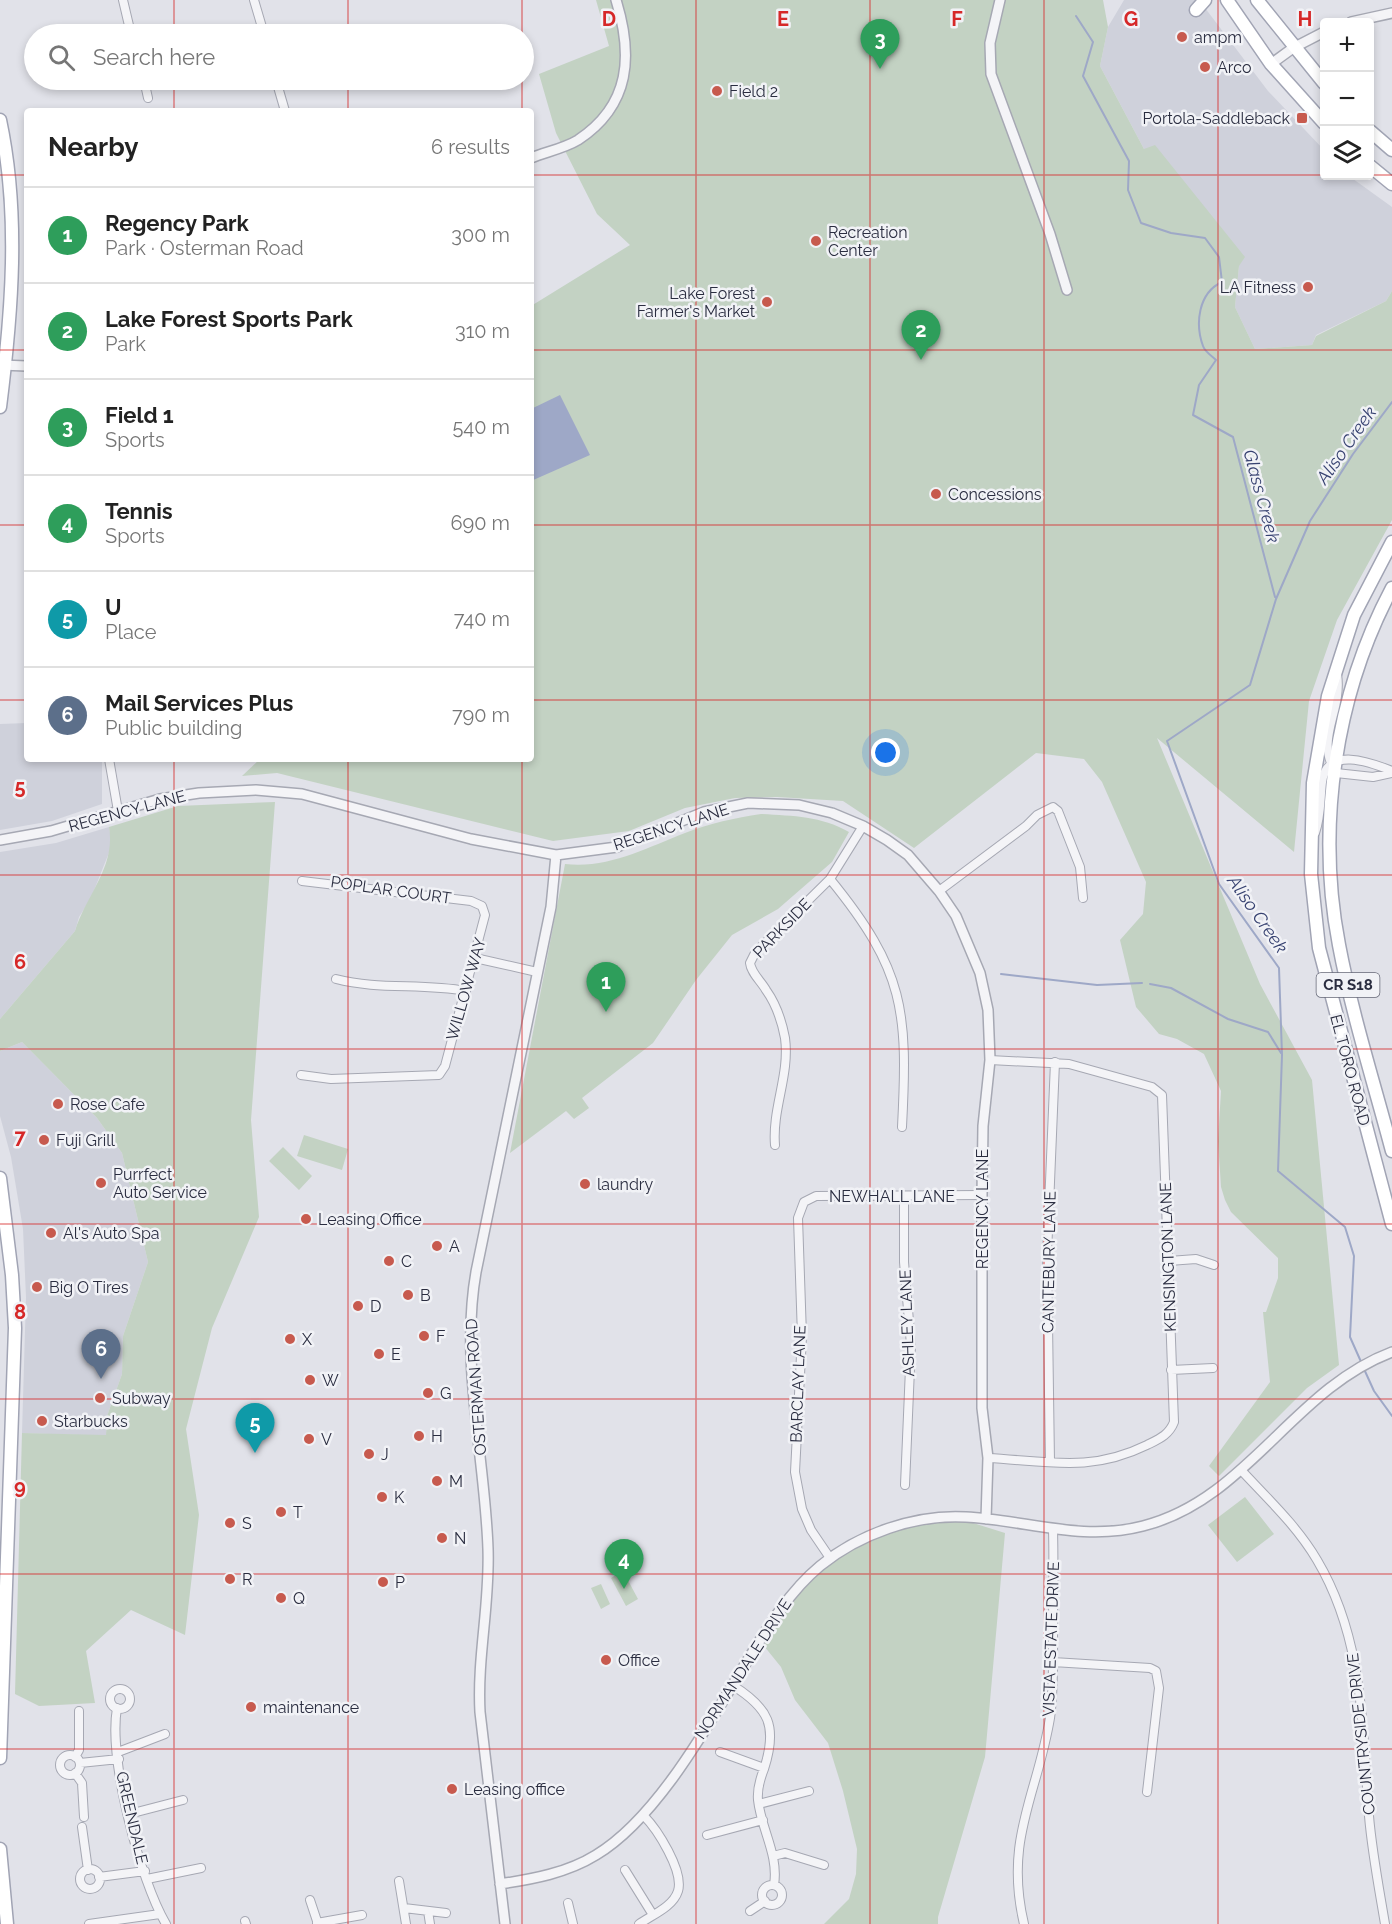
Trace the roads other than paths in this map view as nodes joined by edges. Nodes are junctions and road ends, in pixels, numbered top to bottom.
1 (123, 0) edge
2 (254, 0) edge
3 (616, 0) edge
4 (1000, 0) edge
5 (1205, 0) edge
6 (1227, 0) edge
7 (1257, 0) edge
8 (1196, 10) dead end
9 (1392, 13) edge
10 (1369, 18) edge
11 (129, 24) edge
12 (261, 24) edge
13 (1320, 34) edge
14 (1293, 48) junction
15 (1271, 64) junction
16 (1320, 78) edge
17 (146, 90) edge
18 (279, 90) edge
19 (148, 98) dead end
20 (284, 108) edge
21 (1320, 119) edge
22 (0, 120) edge
23 (1374, 134) edge
24 (1392, 150) edge
25 (534, 157) edge
26 (1374, 169) edge
27 (1392, 184) edge
28 (1067, 290) dead end
29 (3, 366) edge
30 (24, 366) edge
31 (0, 407) edge
32 (1392, 542) edge
33 (1392, 588) edge
34 (1336, 666) junction
35 (110, 762) edge
36 (1334, 766) junction
37 (1392, 772) edge
38 (118, 811) junction
39 (863, 825) junction
40 (0, 840) edge
41 (1311, 844) junction
42 (556, 855) junction
43 (830, 879) junction
44 (302, 881) dead end
45 (939, 891) junction
46 (1083, 898) dead end
47 (478, 904) joint
48 (475, 958) junction
49 (537, 972) junction
50 (336, 979) dead end
51 (466, 991) junction
52 (990, 1060) junction
53 (1055, 1062) junction
54 (301, 1075) dead end
55 (902, 1127) dead end
56 (775, 1145) dead end
57 (1392, 1151) edge
58 (0, 1178) edge
59 (982, 1195) junction
60 (904, 1196) junction
61 (804, 1202) joint
62 (1392, 1224) edge
63 (1169, 1261) junction
64 (1214, 1265) dead end
65 (1392, 1352) edge
66 (1213, 1368) dead end
67 (1172, 1371) junction
68 (988, 1458) junction
69 (1050, 1462) junction
70 (1241, 1470) junction
71 (905, 1485) dead end
72 (4, 1488) edge
73 (986, 1519) junction
74 (1053, 1530) junction
75 (830, 1558) junction
76 (2, 1610) edge
77 (1053, 1662) junction
78 (732, 1685) junction
79 (117, 1708) dead end
80 (79, 1711) dead end
81 (165, 1734) dead end
82 (720, 1752) dead end
83 (118, 1755) junction
84 (0, 1758) edge
85 (78, 1760) junction
86 (764, 1768) junction
87 (75, 1773) junction
88 (809, 1791) dead end
89 (1147, 1792) dead end
90 (183, 1800) dead end
91 (759, 1804) junction
92 (129, 1814) junction
93 (644, 1815) junction
94 (84, 1817) dead end
95 (762, 1820) junction
96 (82, 1827) dead end
97 (707, 1834) dead end
98 (0, 1849) edge
99 (773, 1856) junction
100 (824, 1865) dead end
101 (201, 1868) dead end
102 (88, 1870) junction
103 (625, 1870) dead end
104 (146, 1875) junction
105 (99, 1877) junction
106 (1, 1879) edge
107 (399, 1881) dead end
108 (500, 1884) junction
109 (774, 1885) junction
110 (310, 1900) dead end
111 (765, 1901) junction
112 (568, 1903) dead end
113 (404, 1908) junction
114 (428, 1911) junction
115 (750, 1911) dead end
116 (447, 1913) dead end
117 (160, 1914) junction
118 (362, 1915) dead end
119 (653, 1915) junction
120 (340, 1921) edge
121 (317, 1923) edge
122 (7, 1924) edge
123 (89, 1924) edge
124 (166, 1924) edge
125 (406, 1924) edge
126 (430, 1924) edge
127 (506, 1924) edge
128 (573, 1924) edge
129 (640, 1924) edge
130 (1024, 1924) edge
131 (1385, 1924) edge

1 - 11 street
2 - 12 street
3 - 25 street
4 - 28 street
5 - 8 main road
6 - 15 main road
7 - 14 main road
9 - 10 street
13 - 14 street
14 - 15 street
14 - 16 main road
15 - 21 main road
17 - 19 street
18 - 20 street
22 - 29 main road
23 - 24 main road
26 - 27 main road
29 - 30 street
29 - 31 main road
32 - 34 main road, EL TORO ROAD / CR S18
33 - 36 main road, EL TORO ROAD / CR S18
34 - 36 street, EL TORO ROAD / CR S18
34 - 41 main road, EL TORO ROAD
35 - 38 street
36 - 37 street
36 - 37 street
36 - 41 street
36 - 57 main road, EL TORO ROAD / CR S18
38 - 40 street, REGENCY LANE
38 - 42 street, REGENCY LANE
39 - 42 street, REGENCY LANE
39 - 43 street, PARKSIDE
39 - 45 street, REGENCY LANE
41 - 62 main road, EL TORO ROAD
42 - 49 street, OSTERMAN ROAD
43 - 55 street
43 - 56 street, PARKSIDE
44 - 47 street, POPLAR COURT
45 - 46 street
45 - 52 street, REGENCY LANE
47 - 48 street, WILLOW WAY
48 - 49 street
48 - 51 street, WILLOW WAY
49 - 108 street, OSTERMAN ROAD
50 - 51 street
51 - 54 street, WILLOW WAY
52 - 53 street
52 - 59 street, REGENCY LANE
53 - 63 street, KENSINGTON LANE
53 - 69 street, CANTEBURY LANE
58 - 72 main road
59 - 60 street, NEWHALL LANE
59 - 68 street, REGENCY LANE
60 - 61 street, NEWHALL LANE
60 - 71 street, ASHLEY LANE
61 - 75 street, BARCLAY LANE
63 - 64 street
63 - 67 street, KENSINGTON LANE
65 - 70 street, NORMANDALE DRIVE
66 - 67 street
67 - 69 street, KENSINGTON LANE
68 - 69 street
68 - 73 street, REGENCY LANE
70 - 74 street, NORMANDALE DRIVE
70 - 131 street, COUNTRYSIDE DRIVE
72 - 76 main road
73 - 74 street, NORMANDALE DRIVE
73 - 75 street, NORMANDALE DRIVE
74 - 77 street, VISTA ESTATE DRIVE
75 - 78 street, NORMANDALE DRIVE
76 - 84 main road
77 - 89 street
77 - 130 street, VISTA ESTATE DRIVE
78 - 86 street
78 - 93 street, NORMANDALE DRIVE
79 - 83 street, GREENDALE
80 - 85 street
81 - 83 street
82 - 86 street
83 - 85 street
83 - 92 street, GREENDALE
85 - 87 street
85 - 87 street
86 - 91 street
87 - 94 street
88 - 91 street
90 - 92 street
91 - 95 street
92 - 104 street, GREENDALE
93 - 108 street, NORMANDALE DRIVE
93 - 119 street
95 - 97 street
95 - 99 street
96 - 102 street
98 - 106 main road
99 - 100 street
99 - 109 street
101 - 104 street
102 - 105 street
102 - 105 street
103 - 119 street
104 - 105 street
104 - 117 street, GREENDALE
106 - 122 main road
107 - 113 street
108 - 127 street, OSTERMAN ROAD
109 - 111 street
109 - 111 street
110 - 121 street
111 - 115 street
112 - 128 street
113 - 114 street
113 - 125 street
114 - 116 street
114 - 126 street
117 - 123 street
117 - 124 street, GREENDALE
118 - 120 street
119 - 129 street
120 - 121 street

